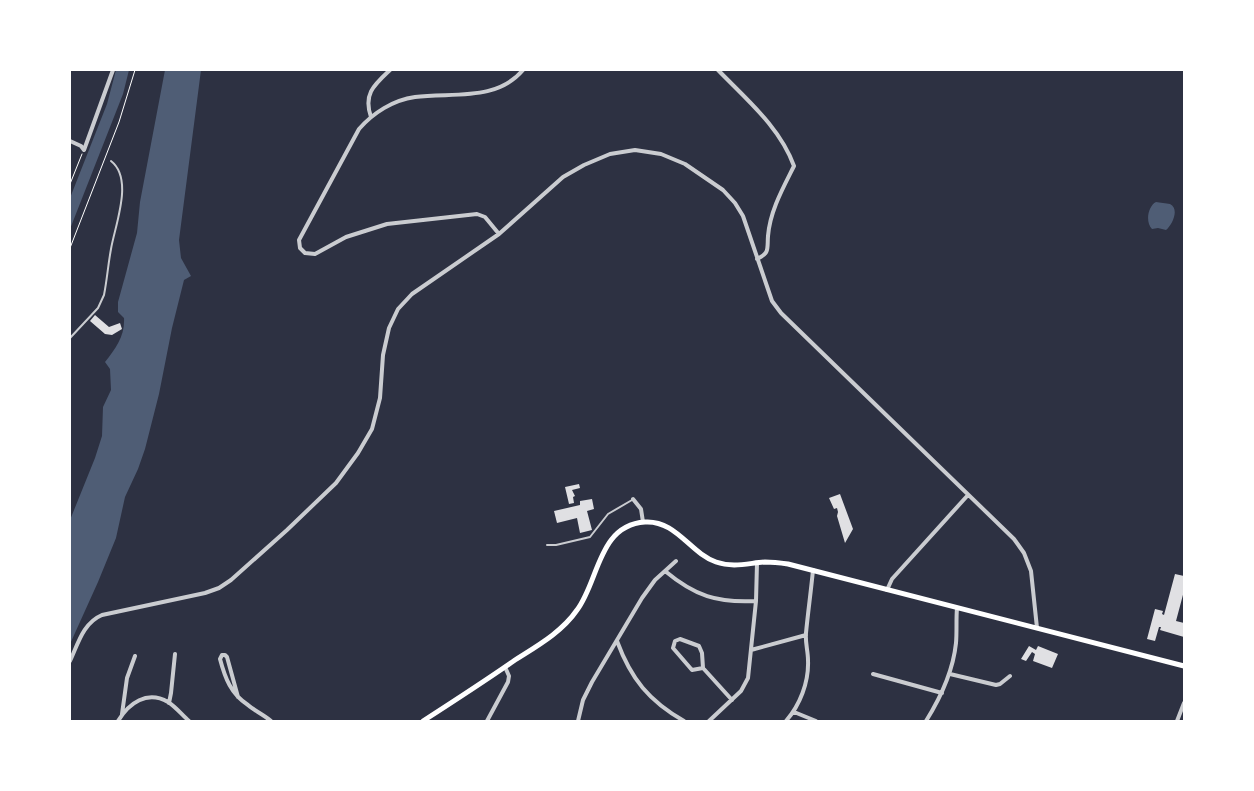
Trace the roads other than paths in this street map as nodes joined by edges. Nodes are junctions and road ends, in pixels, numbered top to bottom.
1 (113, 70) edge
2 (390, 70) edge
3 (523, 70) edge
4 (718, 70) edge
5 (371, 117) junction
6 (70, 141) edge
7 (111, 160) dead end
8 (499, 234) junction
9 (757, 259) junction
10 (70, 338) edge
11 (968, 496) junction
12 (633, 499) joint
13 (643, 522) junction
14 (548, 545) dead end
15 (676, 561) dead end
16 (758, 563) junction
17 (813, 570) junction
18 (665, 571) junction
19 (887, 590) junction
20 (756, 601) junction
21 (957, 608) junction
22 (1037, 628) junction
23 (806, 635) junction
24 (617, 641) junction
25 (751, 650) junction
26 (175, 654) dead end
27 (136, 656) dead end
28 (70, 661) edge
29 (1184, 666) edge
30 (505, 667) junction
31 (703, 668) junction
32 (873, 674) dead end
33 (950, 674) junction
34 (1010, 676) dead end
35 (942, 693) junction
36 (238, 697) junction
37 (732, 700) junction
38 (169, 703) junction
39 (1184, 703) edge
40 (794, 712) junction
41 (122, 714) junction
42 (118, 721) edge
43 (190, 721) edge
44 (270, 721) edge
45 (423, 721) edge
46 (487, 721) edge
47 (578, 721) edge
48 (684, 721) edge
49 (709, 721) edge
50 (786, 721) edge
51 (816, 721) edge
52 (926, 721) edge
53 (1177, 721) edge

1 - 6 street
2 - 5 street
3 - 5 street
4 - 9 street
5 - 8 street
7 - 10 lane
8 - 9 street
8 - 28 street
9 - 11 street
11 - 19 street
11 - 22 street
12 - 13 street
12 - 14 lane
13 - 16 main road
13 - 30 main road
15 - 18 street
16 - 17 main road
16 - 20 street
17 - 19 main road
17 - 23 street
18 - 20 street
18 - 24 street
19 - 21 main road
20 - 25 street
21 - 22 main road
21 - 33 street
22 - 29 main road
23 - 25 street
23 - 40 street
24 - 47 street
24 - 48 street
25 - 37 street
26 - 38 street
27 - 41 street
30 - 45 main road
30 - 46 street
31 - 31 street
31 - 37 street
32 - 35 street
33 - 34 street
33 - 35 street
35 - 52 street
36 - 36 street
36 - 44 street
37 - 49 street
38 - 41 street
38 - 43 street
39 - 53 street
40 - 50 street
40 - 51 street
41 - 42 street

